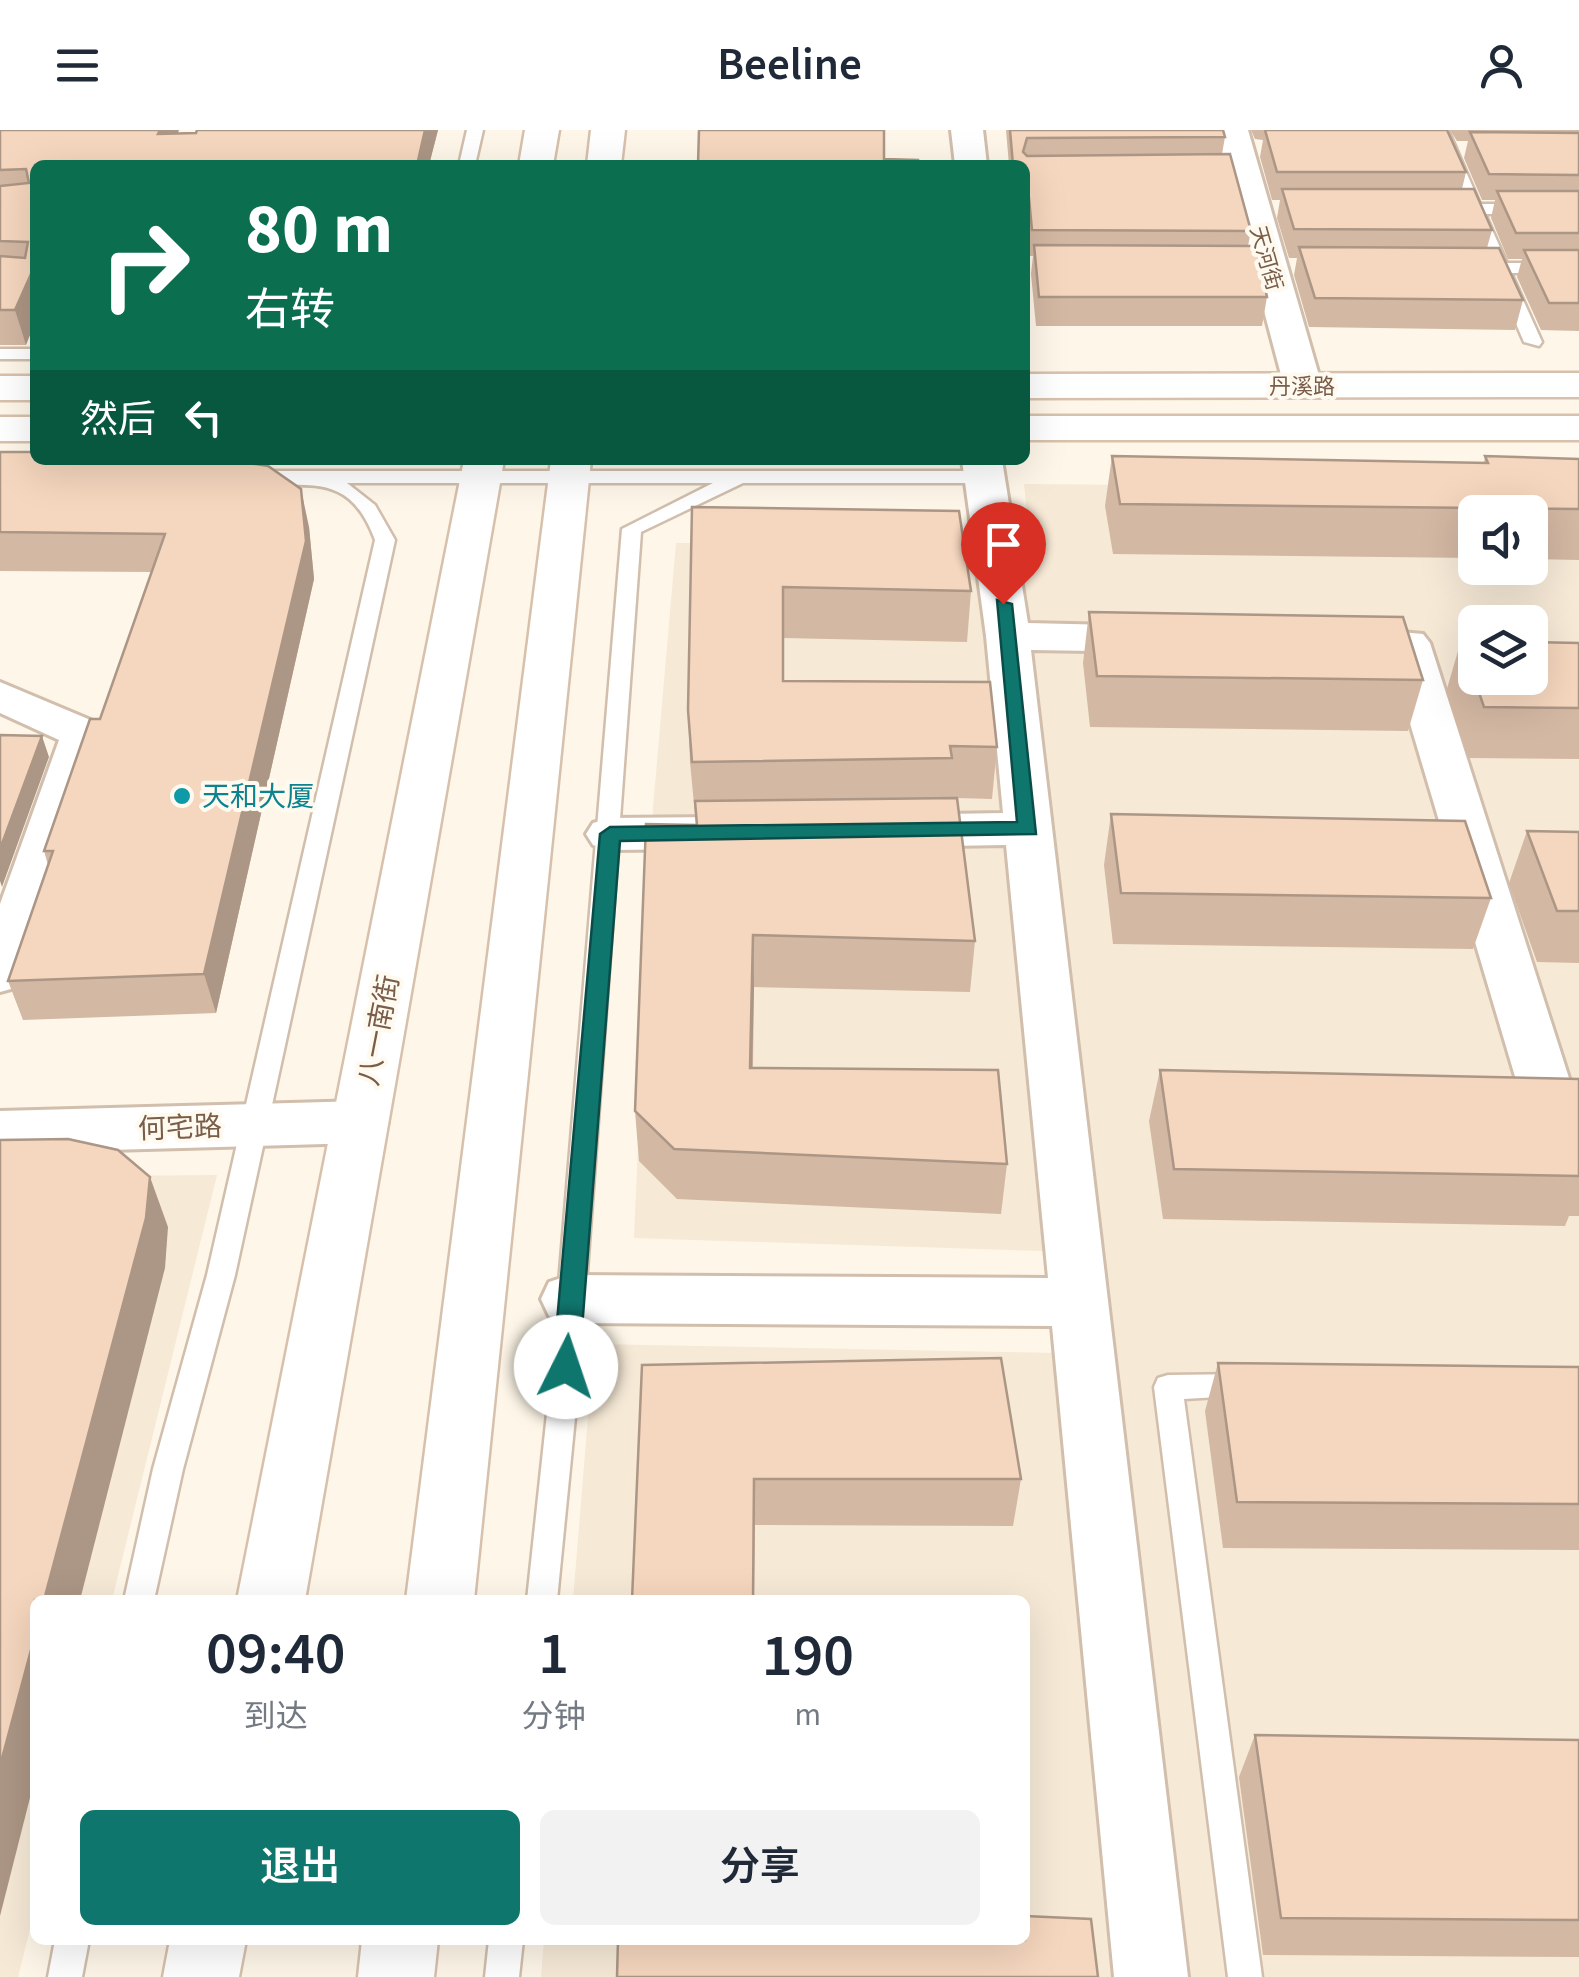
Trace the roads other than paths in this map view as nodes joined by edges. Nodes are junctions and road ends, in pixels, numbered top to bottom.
1 (475, 130) edge
2 (542, 130) edge
3 (608, 130) edge
4 (967, 130) edge
5 (1440, 130) edge
6 (1430, 150) edge
7 (1449, 150) junction
8 (1468, 150) edge
9 (1238, 154) edge
10 (467, 160) edge
11 (537, 160) edge
12 (605, 160) edge
13 (970, 160) edge
14 (1438, 209) edge
15 (1475, 209) junction
16 (1579, 210) edge
17 (1462, 268) edge
18 (1500, 268) junction
19 (1579, 268) edge
20 (1533, 342) dead end
21 (0, 354) edge
22 (30, 354) edge
23 (1579, 385) edge
24 (1030, 386) edge
25 (1303, 386) junction
26 (0, 388) edge
27 (30, 388) edge
28 (30, 428) edge
29 (1030, 428) edge
30 (1579, 428) edge
31 (0, 429) edge
32 (482, 468) edge
33 (570, 468) edge
34 (983, 468) edge
35 (225, 476) edge
36 (322, 477) junction
37 (740, 477) junction
38 (1008, 636) junction
39 (1198, 640) edge
40 (1332, 642) edge
41 (0, 696) edge
42 (1028, 829) junction
43 (849, 831) edge
44 (769, 832) edge
45 (610, 834) junction
46 (0, 974) edge
47 (1550, 1100) edge
48 (360, 1122) junction
49 (254, 1125) junction
50 (0, 1132) edge
51 (570, 1299) junction
52 (1079, 1302) junction
53 (1266, 1386) edge
54 (140, 1595) edge
55 (272, 1595) edge
56 (441, 1595) edge
57 (542, 1595) edge
58 (71, 1945) edge
59 (207, 1945) edge
60 (399, 1945) edge
61 (505, 1945) edge
62 (65, 1977) edge
63 (201, 1977) edge
64 (396, 1977) edge
65 (502, 1977) edge
66 (1151, 1977) edge
67 (1245, 1977) edge

1 - 10 lane
2 - 11 main road
3 - 12 main road
4 - 13 street
5 - 7 lane
6 - 7 lane
7 - 8 lane
7 - 15 lane
9 - 25 street, 天河街
14 - 15 lane
15 - 16 lane
15 - 18 lane
17 - 18 lane
18 - 19 lane
18 - 20 lane
21 - 22 lane
23 - 25 main road, 丹溪路
24 - 25 main road, 丹溪路
26 - 27 main road
28 - 31 main road
29 - 30 main road, 丹溪路
32 - 33 lane
32 - 36 lane
32 - 48 main road, 八一南街
33 - 37 lane
33 - 56 main road
34 - 37 lane
34 - 38 street
35 - 36 lane
36 - 49 lane
37 - 45 lane
38 - 39 street
38 - 42 street
40 - 47 street
41 - 46 street
42 - 43 street
42 - 52 street
44 - 45 street
45 - 51 lane
48 - 49 street, 何宅路
48 - 55 main road, 八一南街
49 - 50 street, 何宅路
49 - 54 lane
51 - 52 street
51 - 57 lane
52 - 66 street
53 - 67 lane
58 - 62 lane
59 - 63 main road
60 - 64 main road
61 - 65 lane

